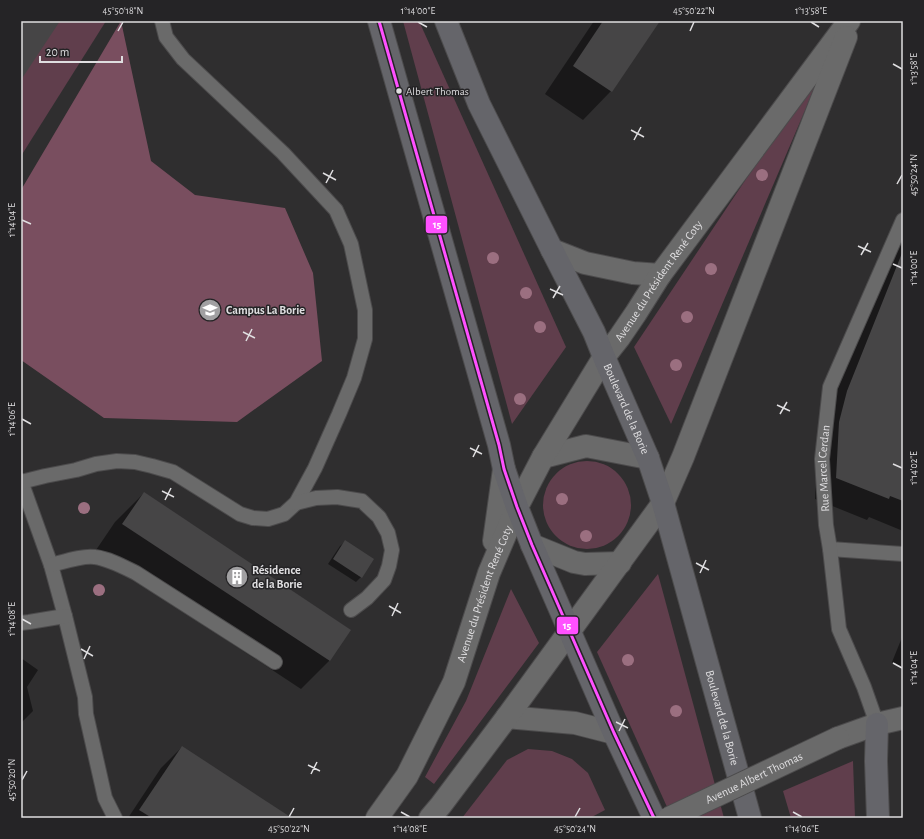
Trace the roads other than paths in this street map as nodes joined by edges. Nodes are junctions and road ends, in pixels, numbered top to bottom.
1 (162, 21) edge
2 (379, 21) edge
3 (446, 21) edge
4 (849, 21) edge
5 (853, 21) edge
6 (903, 220) edge
7 (552, 250) junction
8 (660, 275) junction
9 (604, 357) junction
10 (543, 457) junction
11 (648, 458) junction
12 (504, 469) junction
13 (21, 482) edge
14 (296, 503) junction
15 (664, 503) junction
16 (517, 507) junction
17 (532, 545) junction
18 (830, 549) junction
19 (903, 554) edge
20 (620, 563) junction
21 (51, 565) junction
22 (489, 573) junction
23 (351, 610) dead end
24 (65, 616) junction
25 (21, 623) edge
26 (570, 631) junction
27 (275, 662) dead end
28 (903, 704) edge
29 (507, 717) junction
30 (903, 718) edge
31 (877, 724) junction
32 (614, 733) junction
33 (650, 812) edge
34 (115, 818) edge
35 (377, 818) edge
36 (430, 818) edge
37 (669, 818) edge
38 (750, 818) edge
39 (878, 818) edge

1 - 14 lane
2 - 12 main road
3 - 7 main road, Boulevard de la Borie
4 - 8 street, Avenue du Président René Coty
5 - 15 street
6 - 18 lane, Rue Marcel Cerdan
7 - 8 street
7 - 9 main road, Boulevard de la Borie
8 - 9 street, Avenue du Président René Coty
9 - 10 street, Avenue du Président René Coty
9 - 11 main road, Boulevard de la Borie
10 - 11 street
10 - 16 street, Avenue du Président René Coty
11 - 15 main road, Boulevard de la Borie
12 - 16 main road
12 - 22 street
13 - 14 lane
13 - 21 lane
14 - 23 lane
15 - 20 street
15 - 38 main road, Boulevard de la Borie
16 - 17 main road
16 - 22 street, Avenue du Président René Coty
17 - 20 street
17 - 26 main road
18 - 19 lane
18 - 31 lane, Rue Marcel Cerdan
20 - 26 street
21 - 24 lane
21 - 27 lane
22 - 35 street, Avenue du Président René Coty
24 - 25 lane
24 - 34 lane
26 - 29 street
26 - 32 main road
28 - 31 street
29 - 32 street
29 - 36 street
30 - 31 street
31 - 37 street, Avenue Albert Thomas, bridge
31 - 39 main road
32 - 33 main road

